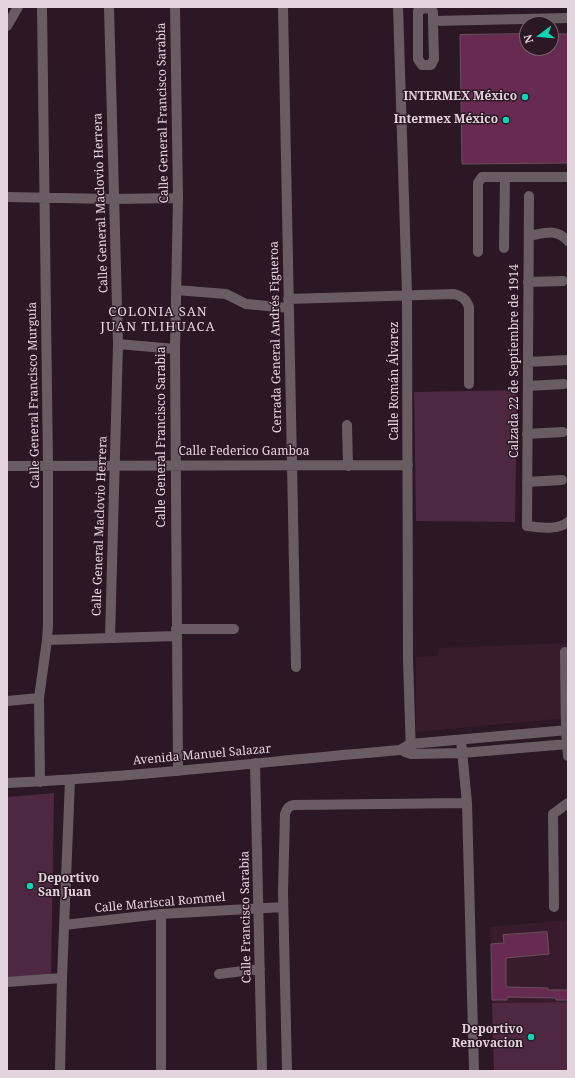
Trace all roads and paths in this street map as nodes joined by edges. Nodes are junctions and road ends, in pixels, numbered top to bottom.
1 (18, 7) edge
2 (42, 7) edge
3 (109, 7) edge
4 (175, 7) edge
5 (283, 7) edge
6 (398, 7) edge
7 (568, 18) edge
8 (433, 21) junction
9 (7, 26) edge
10 (505, 176) junction
11 (568, 177) edge
12 (529, 196) dead end
13 (7, 197) edge
14 (45, 198) junction
15 (178, 198) junction
16 (113, 199) junction
17 (529, 236) junction
18 (568, 241) edge
19 (504, 248) dead end
20 (478, 252) dead end
21 (563, 280) dead end
22 (528, 282) junction
23 (176, 290) junction
24 (407, 295) junction
25 (289, 304) junction
26 (118, 344) junction
27 (175, 349) junction
28 (568, 360) edge
29 (528, 362) junction
30 (469, 384) dead end
31 (564, 384) dead end
32 (528, 386) junction
33 (347, 425) dead end
34 (563, 432) dead end
35 (527, 434) junction
36 (115, 465) junction
37 (176, 465) junction
38 (408, 465) junction
39 (7, 466) edge
40 (48, 466) junction
41 (291, 466) junction
42 (348, 466) junction
43 (562, 480) dead end
44 (527, 482) junction
45 (568, 522) edge
46 (234, 629) dead end
47 (176, 632) junction
48 (110, 638) junction
49 (47, 640) junction
50 (568, 652) edge
51 (296, 668) dead end
52 (39, 698) junction
53 (7, 701) edge
54 (567, 706) edge
55 (567, 731) edge
56 (522, 735) junction
57 (461, 740) junction
58 (568, 744) edge
59 (524, 748) junction
60 (411, 749) junction
61 (462, 753) junction
62 (568, 756) edge
63 (255, 763) junction
64 (178, 771) junction
65 (70, 780) junction
66 (40, 782) junction
67 (7, 784) edge
68 (467, 803) junction
69 (568, 803) edge
70 (283, 907) junction
71 (258, 908) junction
72 (554, 908) dead end
73 (161, 914) junction
74 (64, 925) junction
75 (260, 969) junction
76 (219, 974) dead end
77 (62, 978) junction
78 (7, 982) edge
79 (60, 1071) edge
80 (161, 1071) edge
81 (262, 1071) edge
82 (287, 1071) edge
83 (474, 1071) edge

1 - 9 street
2 - 14 street, Calle General Francisco Murguía
3 - 16 street, Calle General Maclovio Herrera
4 - 15 street, Calle General Francisco Sarabia
5 - 25 street, Cerrada General Andrés Figueroa
6 - 24 street, Calle Román Álvarez
7 - 8 street
8 - 8 street
10 - 11 street
10 - 19 street
10 - 20 street
12 - 17 street, Calzada 22 de Septiembre de 1914
13 - 14 street
14 - 16 street
14 - 40 street, Calle General Francisco Murguía
15 - 16 street
15 - 23 street, Calle General Francisco Sarabia
16 - 26 street, Calle General Maclovio Herrera
17 - 18 street
17 - 22 street, Calzada 22 de Septiembre de 1914
21 - 22 street
22 - 29 street, Calzada 22 de Septiembre de 1914
23 - 25 street
23 - 27 street, Calle General Francisco Sarabia
24 - 25 street
24 - 30 street
24 - 38 street, Calle Román Álvarez
25 - 41 street, Cerrada General Andrés Figueroa
26 - 27 street
26 - 36 street, Calle General Maclovio Herrera
27 - 37 street, Calle General Francisco Sarabia
28 - 29 street
29 - 32 street, Calzada 22 de Septiembre de 1914
31 - 32 street
32 - 35 street, Calzada 22 de Septiembre de 1914
33 - 42 street
34 - 35 street
35 - 44 street, Calzada 22 de Septiembre de 1914
36 - 37 street, Calle Federico Gamboa
36 - 40 street, Calle Federico Gamboa
36 - 48 street, Calle General Maclovio Herrera
37 - 41 street, Calle Federico Gamboa
37 - 47 street, Calle General Francisco Sarabia
38 - 42 street, Calle Federico Gamboa
38 - 60 street, Calle Román Álvarez
39 - 40 street, Calle Federico Gamboa
40 - 49 street, Calle General Francisco Murguía
41 - 42 street, Calle Federico Gamboa
41 - 51 street, Cerrada General Andrés Figueroa
43 - 44 street
44 - 45 street, Calzada 22 de Septiembre de 1914
46 - 47 street
47 - 48 street
47 - 64 street, Calle General Francisco Sarabia
48 - 49 street
49 - 52 street, Calle General Francisco Murguía
50 - 54 street
52 - 53 street
52 - 66 street, Calle General Francisco Murguía
54 - 55 street
55 - 56 street, Avenida Manuel Salazar
55 - 58 street
56 - 57 street, Avenida Manuel Salazar
56 - 59 street
57 - 60 street, Avenida Manuel Salazar
57 - 61 street
58 - 59 street, Avenida Manuel Salazar
58 - 62 street
59 - 61 street, Avenida Manuel Salazar
60 - 61 street, Avenida Manuel Salazar
60 - 63 street, Avenida Manuel Salazar
61 - 68 street
63 - 64 street, Avenida Manuel Salazar
63 - 71 street, Calle Francisco Sarabia
64 - 65 street, Avenida Manuel Salazar
65 - 66 street, Avenida Manuel Salazar
65 - 74 street
66 - 67 street, Avenida Manuel Salazar
68 - 70 street
68 - 83 street
69 - 72 street
70 - 71 street, Calle Mariscal Rommel
70 - 82 street
71 - 73 street, Calle Mariscal Rommel
71 - 75 street, Calle Francisco Sarabia
73 - 74 street, Calle Mariscal Rommel
73 - 80 street
74 - 77 street
75 - 76 street
75 - 81 street, Calle Francisco Sarabia
77 - 78 street
77 - 79 street

